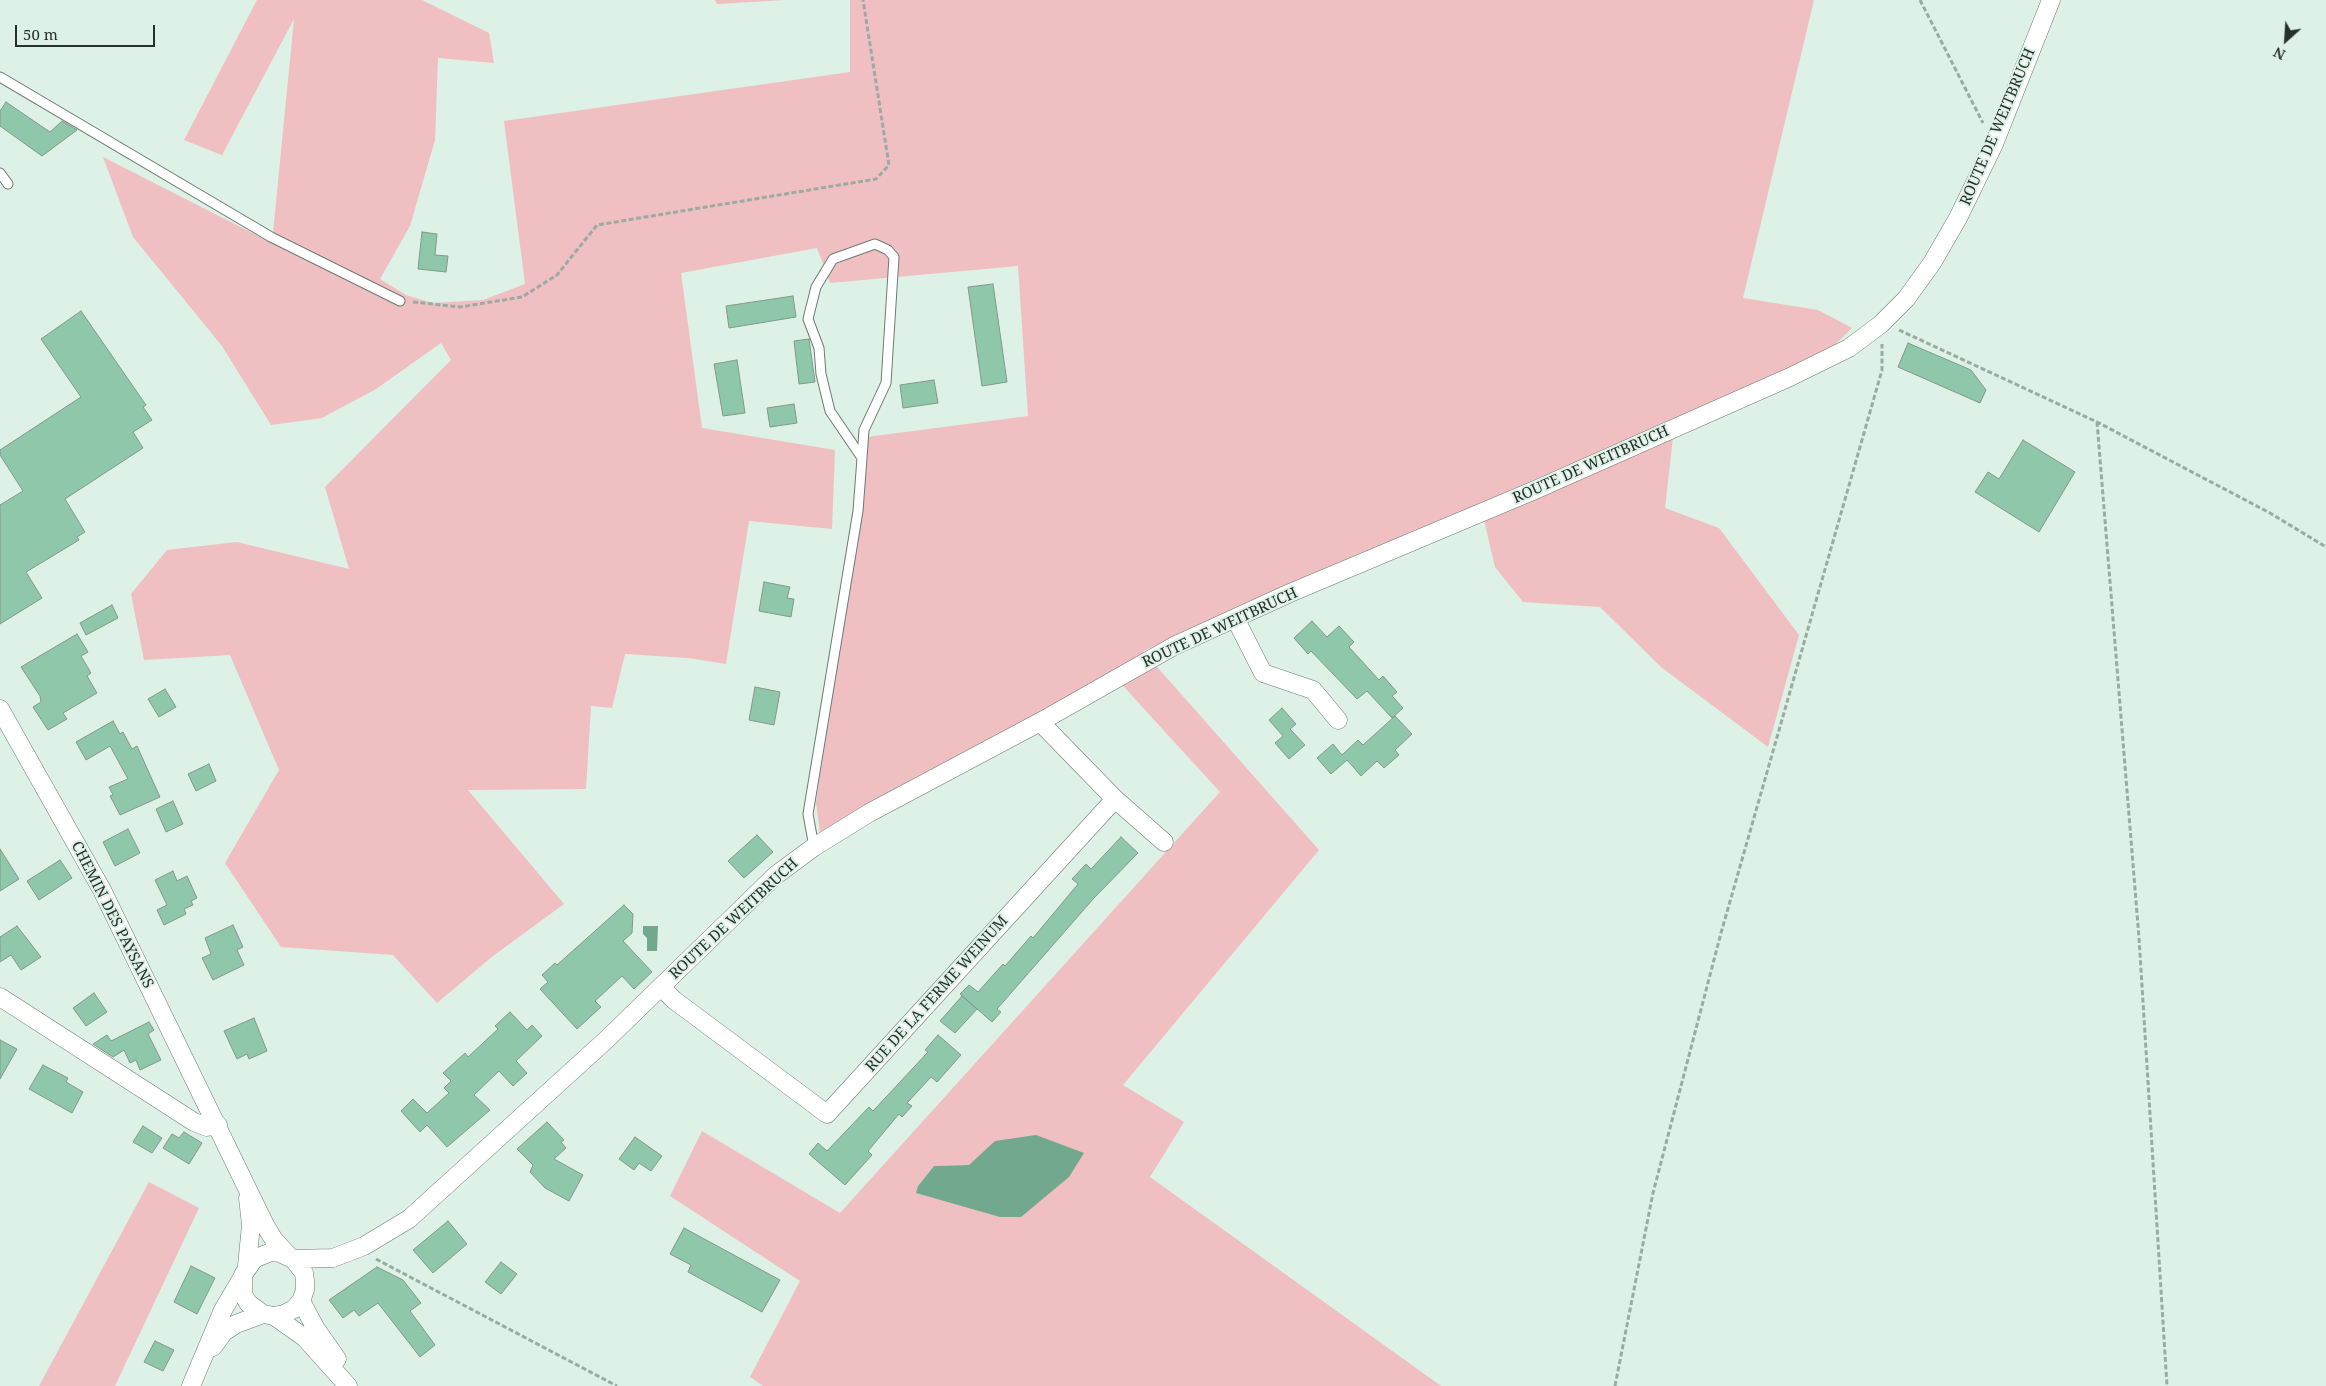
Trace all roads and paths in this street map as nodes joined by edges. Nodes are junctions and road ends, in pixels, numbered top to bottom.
1 (863, 0) edge
2 (1920, 0) edge
3 (2051, 0) edge
4 (0, 77) edge
5 (1994, 144) junction
6 (0, 173) edge
7 (8, 184) dead end
8 (400, 301) joint
9 (1881, 324) junction
10 (2097, 422) junction
11 (862, 458) junction
12 (2326, 547) edge
13 (1235, 618) junction
14 (0, 709) edge
15 (1338, 720) dead end
16 (1040, 722) junction
17 (1115, 798) junction
18 (1164, 842) dead end
19 (814, 847) junction
20 (661, 987) junction
21 (0, 997) edge
22 (218, 1125) junction
23 (247, 1188) junction
24 (364, 1246) junction
25 (291, 1257) junction
26 (333, 1258) junction
27 (245, 1270) junction
28 (303, 1295) junction
29 (269, 1315) junction
30 (201, 1366) junction
31 (192, 1386) edge
32 (348, 1386) edge
33 (356, 1386) edge
34 (617, 1386) edge
35 (1615, 1386) edge
36 (2167, 1386) edge

1 - 8 path
2 - 5 path
3 - 5 street, ROUTE DE WEITBRUCH
4 - 8 lane
5 - 9 street, ROUTE DE WEITBRUCH
6 - 7 lane
9 - 10 path
9 - 13 street, ROUTE DE WEITBRUCH
9 - 35 path
10 - 12 path
10 - 36 path
11 - 11 lane
11 - 19 lane
13 - 15 street
13 - 16 street, ROUTE DE WEITBRUCH
14 - 22 street, CHEMIN DES PAYSANS
16 - 17 street
16 - 19 street, ROUTE DE WEITBRUCH
17 - 18 street
17 - 20 street, RUE DE LA FERME WEINUM
19 - 20 street, ROUTE DE WEITBRUCH
20 - 24 street, ROUTE DE WEITBRUCH
21 - 22 street
22 - 23 street, CHEMIN DES PAYSANS
23 - 25 street, CHEMIN DES PAYSANS
23 - 27 street, CHEMIN DES PAYSANS
24 - 26 street, ROUTE DE WEITBRUCH
24 - 34 path
25 - 26 street, ROUTE DE WEITBRUCH
25 - 27 street, ROUTE DE WEITBRUCH
25 - 28 street
26 - 28 street, ROUTE DE WEITBRUCH
27 - 29 street
27 - 30 street, ROUTE DE WEITBRUCH
28 - 29 street, ROUTE DE WEITBRUCH
28 - 33 street
29 - 30 street, ROUTE DE WEITBRUCH
29 - 32 street
30 - 31 street, ROUTE DE WEITBRUCH

